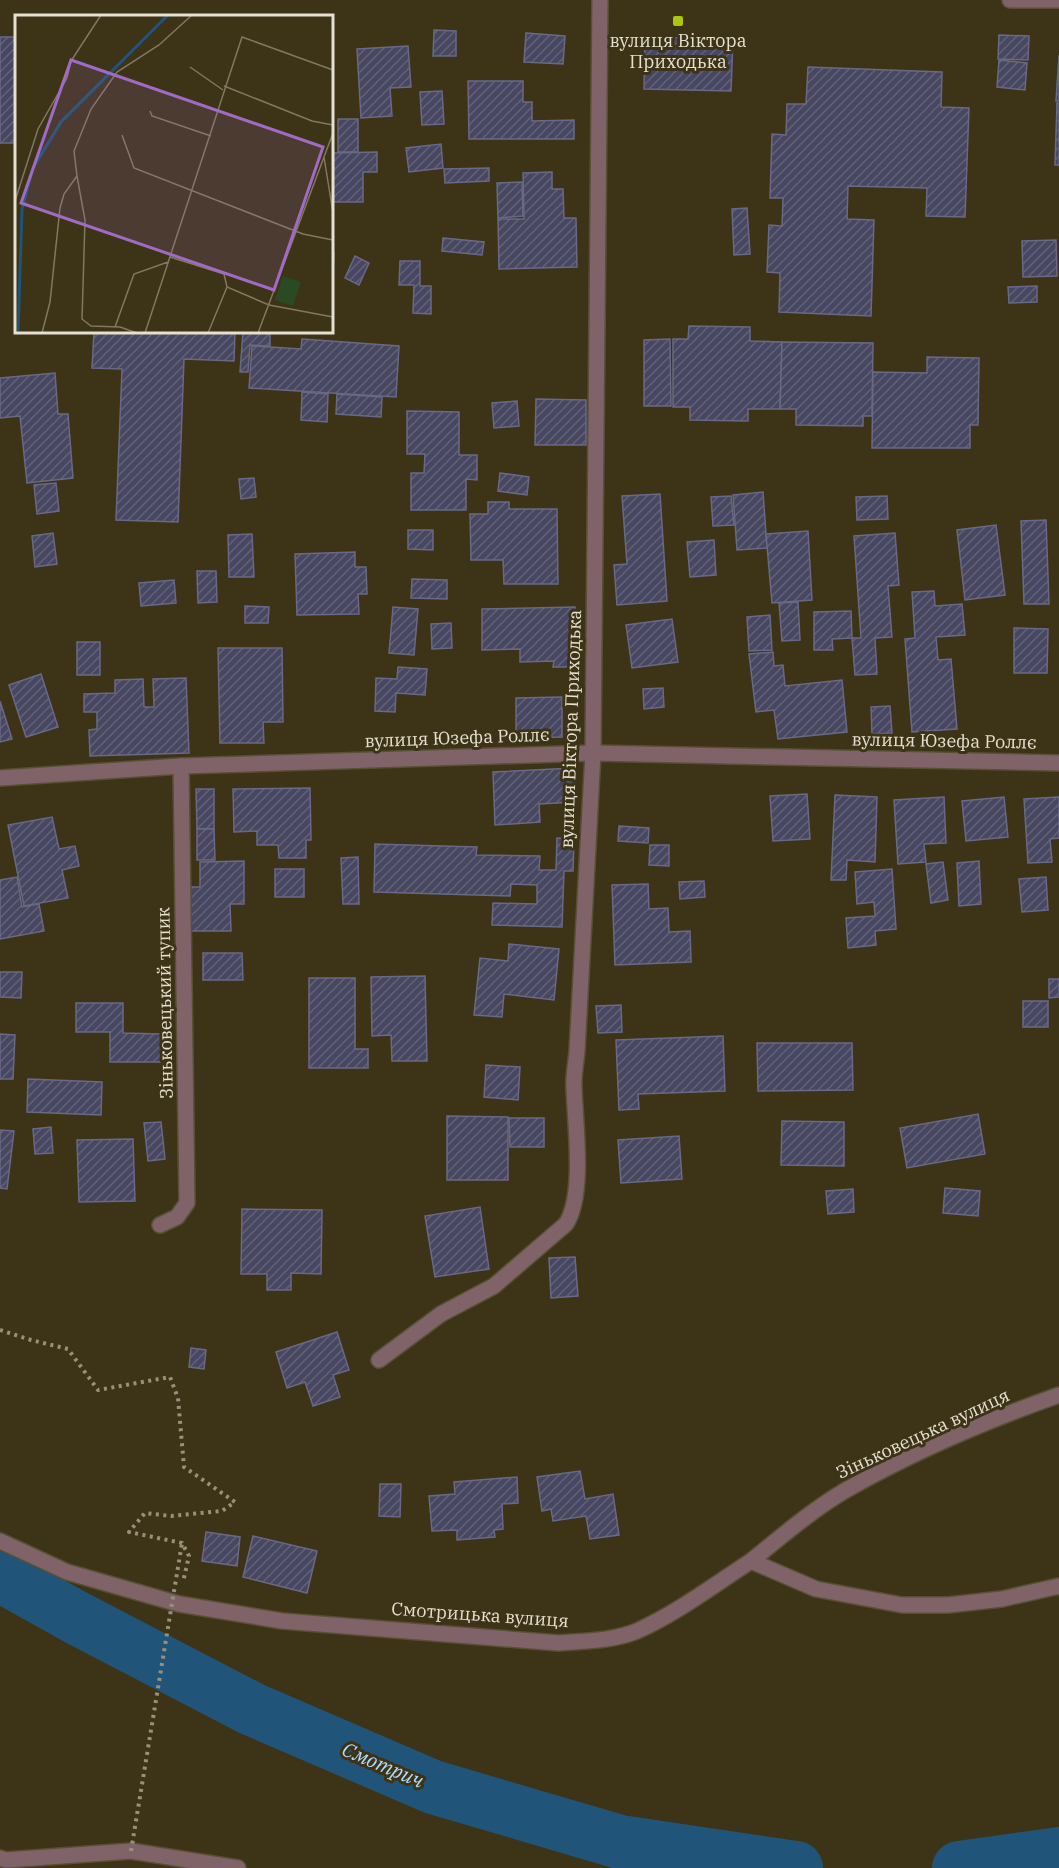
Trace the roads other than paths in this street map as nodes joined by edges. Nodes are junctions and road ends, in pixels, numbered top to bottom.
1 (600, 0) edge
2 (1010, 0) edge
3 (1059, 0) edge
4 (593, 753) junction
5 (1059, 763) edge
6 (181, 766) junction
7 (0, 778) edge
8 (160, 1225) dead end
9 (379, 1360) dead end
10 (1059, 1395) edge
11 (0, 1541) edge
12 (751, 1561) junction
13 (1059, 1586) edge
14 (0, 1858) edge
15 (238, 1868) edge

1 - 4 street, вулиця Віктора Приходька
2 - 3 street
4 - 5 street, вулиця Юзефа Роллє
4 - 6 street, вулиця Юзефа Роллє
4 - 9 street, вулиця Віктора Приходька
6 - 7 street, вулиця Юзефа Роллє
6 - 8 street, Зіньковецький тупик
10 - 12 street, Зіньковецька вулиця
11 - 12 street, Смотрицька вулиця
12 - 13 street
14 - 15 street

